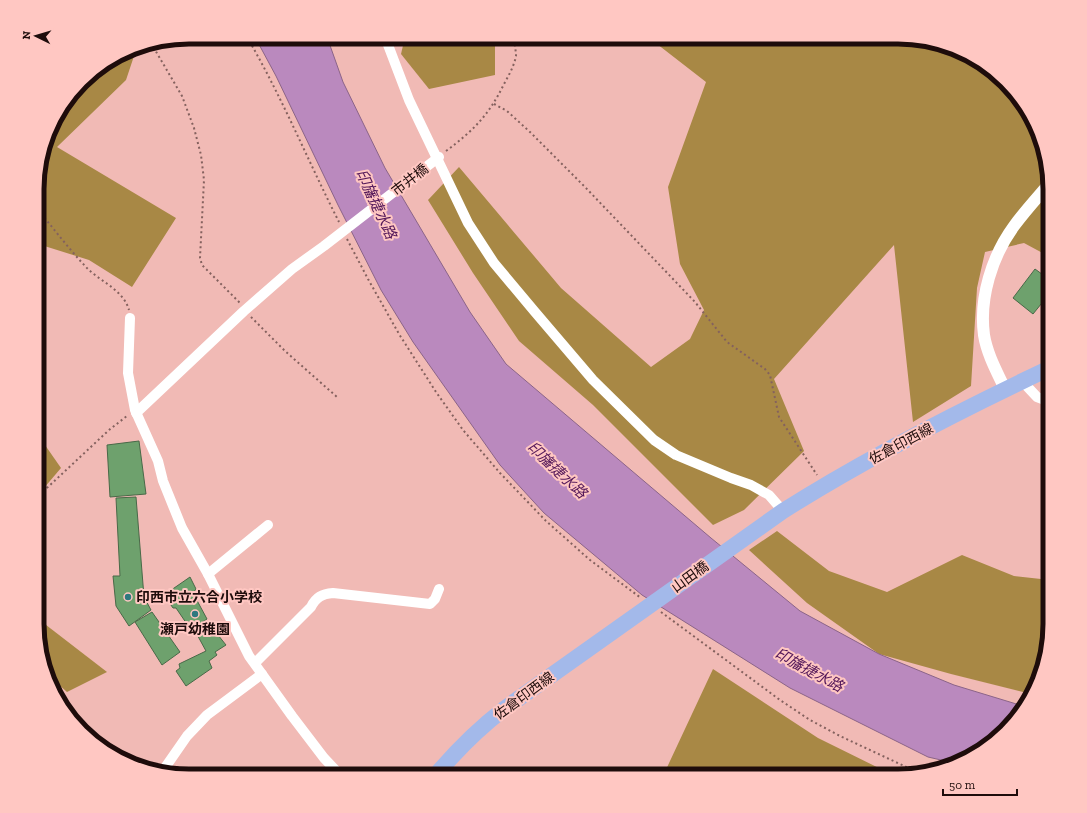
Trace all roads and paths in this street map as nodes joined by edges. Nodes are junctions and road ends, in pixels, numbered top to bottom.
1 (251, 44) edge
2 (388, 44) edge
3 (515, 44) edge
4 (153, 49) edge
5 (494, 104) junction
6 (439, 157) joint
7 (1043, 191) edge
8 (44, 218) edge
9 (341, 226) dead end
10 (344, 233) dead end
11 (245, 310) junction
12 (130, 318) joint
13 (1043, 371) edge
14 (1022, 381) junction
15 (1005, 389) junction
16 (337, 397) dead end
17 (1043, 399) edge
18 (136, 411) junction
19 (823, 485) junction
20 (44, 489) edge
21 (783, 511) junction
22 (268, 525) dead end
23 (757, 529) joint
24 (208, 574) junction
25 (439, 589) dead end
26 (642, 598) dead end
27 (660, 612) dead end
28 (622, 626) joint
29 (255, 663) junction
30 (262, 674) junction
31 (165, 767) edge
32 (334, 769) edge
33 (441, 769) edge
34 (910, 769) edge

1 - 9 path
2 - 21 street
3 - 5 path
4 - 11 path
5 - 6 path
5 - 19 path
6 - 11 street, 市井橋
7 - 15 street
8 - 12 path
10 - 26 path
11 - 16 path
11 - 18 street, 市井橋
12 - 18 street
13 - 14 main road, 佐倉印西線
14 - 15 main road, 佐倉印西線
14 - 17 street
15 - 19 main road, 佐倉印西線
18 - 20 path
18 - 24 street
19 - 21 main road, 佐倉印西線
21 - 23 main road, 佐倉印西線
22 - 24 street
23 - 28 main road, 山田橋
24 - 29 street
25 - 29 street
27 - 34 path
28 - 33 main road, 佐倉印西線
29 - 30 street
30 - 31 street
30 - 32 street

